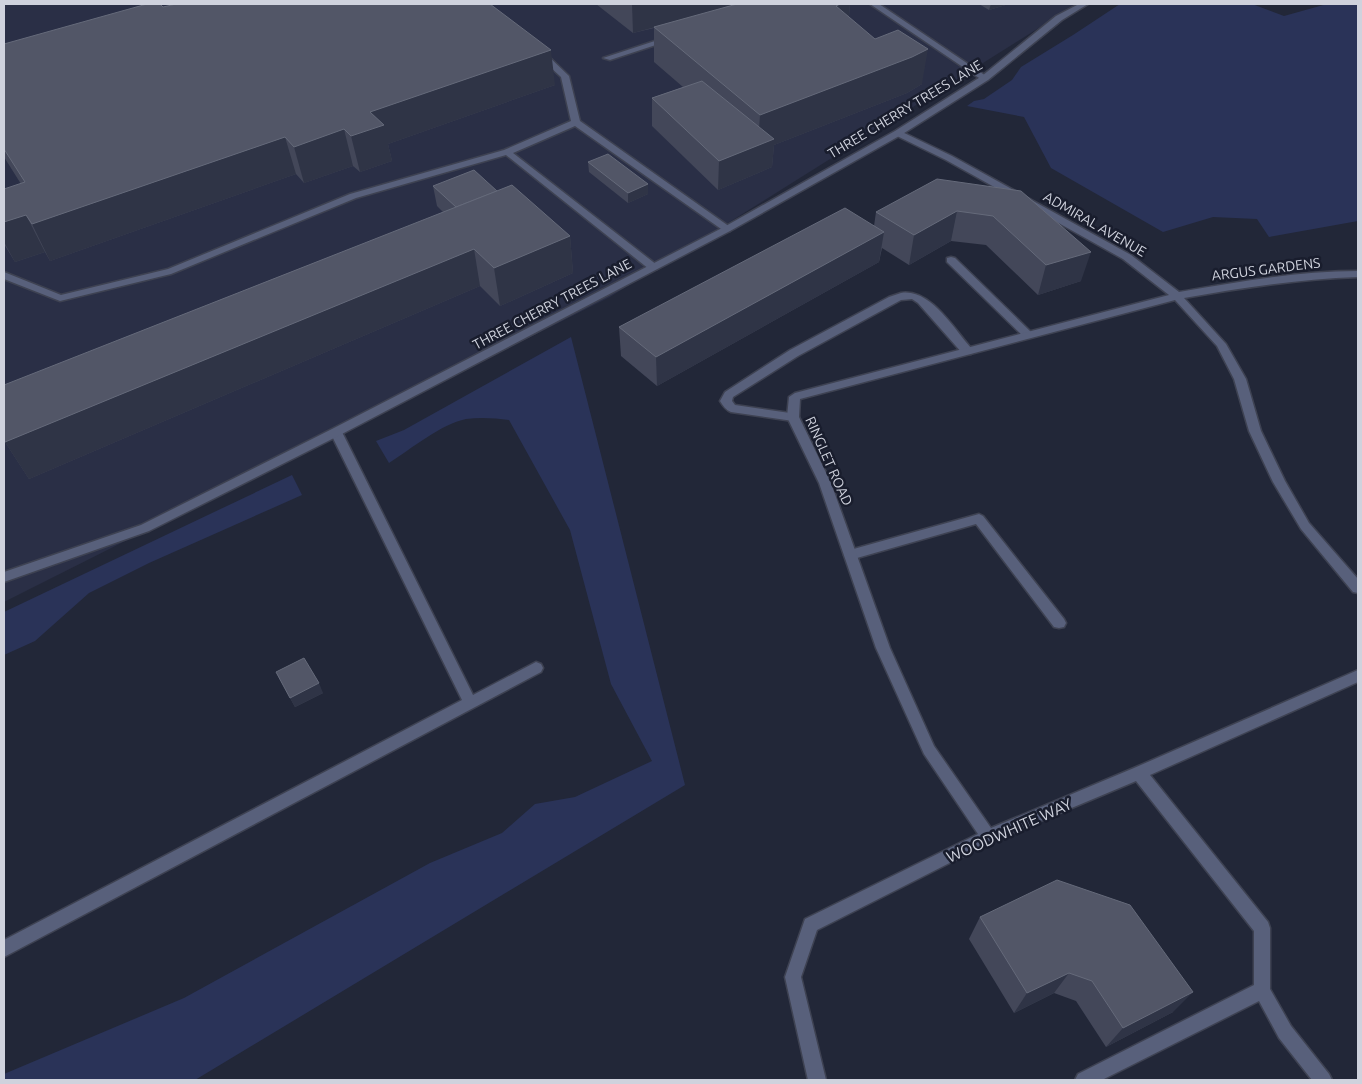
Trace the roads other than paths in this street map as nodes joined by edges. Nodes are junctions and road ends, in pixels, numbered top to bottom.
1 (874, 4) edge
2 (1084, 4) edge
3 (682, 35) edge
4 (532, 45) edge
5 (607, 58) dead end
6 (985, 78) junction
7 (576, 122) junction
8 (898, 133) junction
9 (507, 152) junction
10 (726, 229) junction
11 (951, 260) dead end
12 (653, 267) junction
13 (1358, 274) edge
14 (4, 275) edge
15 (1177, 296) junction
16 (1028, 335) junction
17 (967, 352) junction
18 (793, 418) junction
19 (336, 432) junction
20 (850, 555) junction
21 (4, 577) edge
22 (1358, 588) edge
23 (1059, 623) dead end
24 (536, 668) dead end
25 (1358, 676) edge
26 (470, 704) junction
27 (1139, 773) junction
28 (988, 836) junction
29 (4, 949) edge
30 (1262, 990) junction
31 (817, 1080) edge
32 (1084, 1080) edge
33 (1323, 1080) edge

1 - 6 street
2 - 6 street, THREE CHERRY TREES LANE
3 - 5 street
4 - 7 street
6 - 8 street, THREE CHERRY TREES LANE
7 - 9 street
7 - 10 street
8 - 10 street, THREE CHERRY TREES LANE
8 - 15 street, ADMIRAL AVENUE
9 - 12 street
9 - 14 street
10 - 12 street, THREE CHERRY TREES LANE
11 - 16 street
12 - 19 street, THREE CHERRY TREES LANE
13 - 15 street, ARGUS GARDENS
15 - 16 street, RINGLET ROAD
15 - 22 street, ADMIRAL AVENUE
16 - 17 street, RINGLET ROAD
17 - 18 street, RINGLET ROAD
17 - 18 street
18 - 20 street, RINGLET ROAD
19 - 21 street, THREE CHERRY TREES LANE
19 - 26 street
20 - 23 street
20 - 28 street, RINGLET ROAD
24 - 26 street
25 - 27 street, WOODWHITE WAY
26 - 29 street
27 - 28 street, WOODWHITE WAY
27 - 30 street
28 - 31 street, WOODWHITE WAY
30 - 32 street
30 - 33 street

